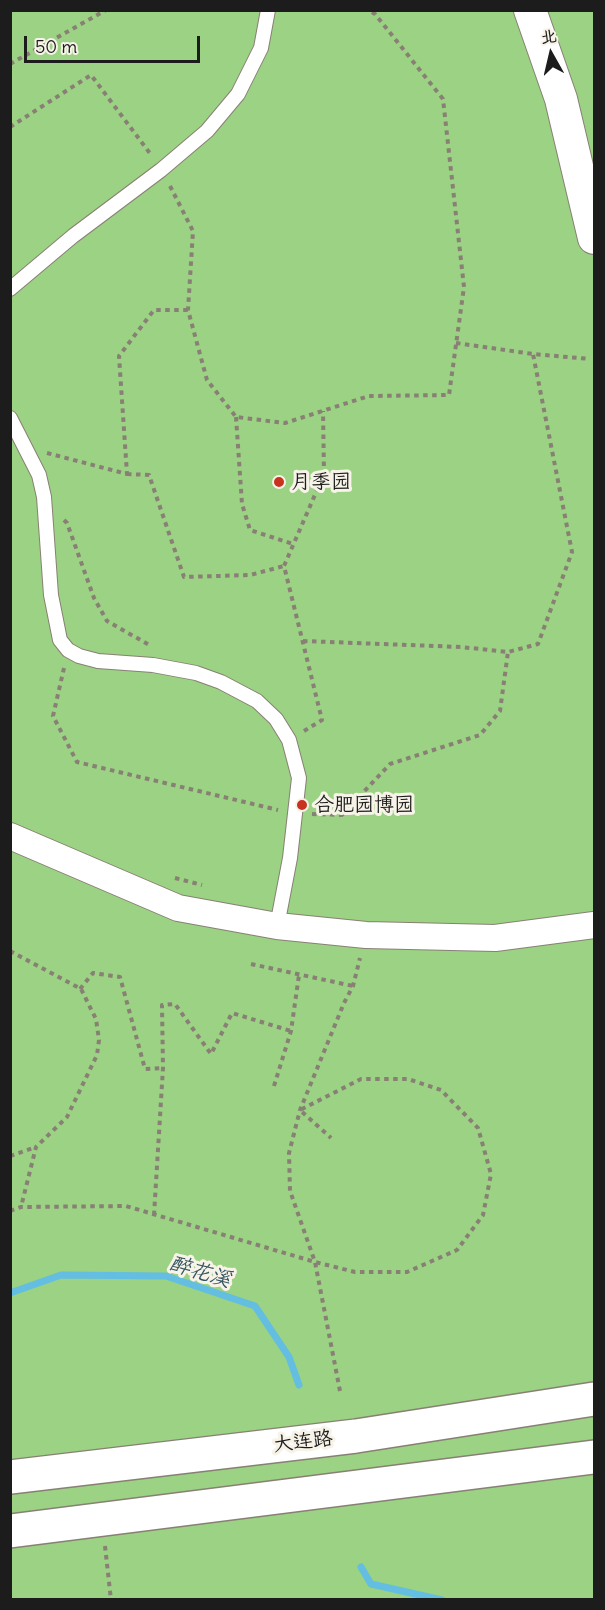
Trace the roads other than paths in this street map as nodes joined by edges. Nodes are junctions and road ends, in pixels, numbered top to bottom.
1 (268, 10) edge
2 (530, 10) edge
3 (594, 238) edge
4 (10, 289) edge
5 (10, 418) edge
6 (10, 836) edge
7 (594, 925) edge
8 (278, 926) junction
9 (594, 1399) edge
10 (594, 1457) edge
11 (10, 1478) edge
12 (10, 1531) edge

1 - 4 lane
2 - 3 street
5 - 8 lane
6 - 8 street
7 - 8 street
9 - 11 main road, 大连路
10 - 12 main road

